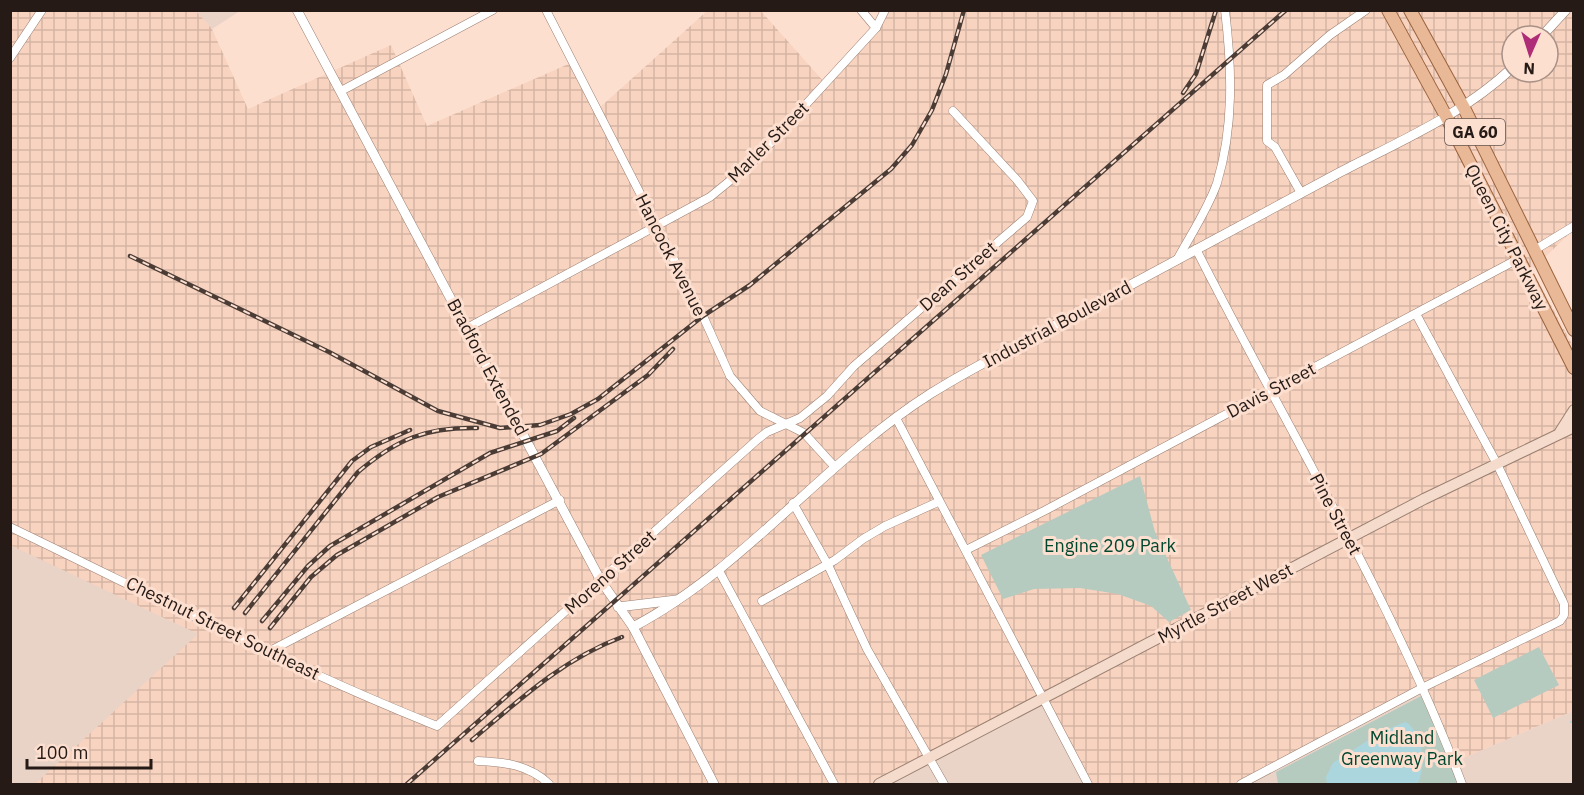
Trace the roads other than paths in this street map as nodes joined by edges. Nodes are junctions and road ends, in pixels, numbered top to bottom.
1 (42, 10) edge
2 (297, 10) edge
3 (493, 10) edge
4 (546, 10) edge
5 (861, 10) edge
6 (885, 10) edge
7 (1225, 10) edge
8 (1366, 10) edge
9 (1388, 10) edge
10 (1566, 10) edge
11 (1411, 13) edge
12 (1553, 24) edge
13 (876, 28) junction
14 (10, 58) edge
15 (1500, 78) edge
16 (341, 91) junction
17 (1464, 108) junction
18 (953, 111) dead end
19 (1447, 118) junction
20 (1301, 193) junction
21 (1574, 226) edge
22 (656, 227) junction
23 (1196, 249) junction
24 (1533, 251) junction
25 (1177, 260) junction
26 (1518, 260) junction
27 (1416, 314) junction
28 (467, 328) junction
29 (1574, 330) edge
30 (1574, 368) edge
31 (1269, 391) junction
32 (1574, 410) edge
33 (896, 418) junction
34 (786, 424) junction
35 (1574, 427) edge
36 (1560, 432) junction
37 (1497, 464) junction
38 (834, 466) junction
39 (560, 500) junction
40 (938, 502) junction
41 (793, 504) junction
42 (10, 527) edge
43 (1349, 537) junction
44 (966, 550) junction
45 (828, 565) junction
46 (719, 571) junction
47 (601, 581) junction
48 (682, 599) junction
49 (762, 601) dead end
50 (618, 607) junction
51 (633, 627) junction
52 (268, 652) junction
53 (1424, 687) junction
54 (1042, 698) junction
55 (437, 726) joint
56 (930, 758) junction
57 (478, 761) dead end
58 (549, 784) edge
59 (714, 784) edge
60 (834, 784) edge
61 (879, 784) edge
62 (944, 784) edge
63 (1088, 784) edge
64 (1240, 784) edge
65 (1462, 784) edge

1 - 14 street
2 - 16 street, Bradford Extended
3 - 16 street
4 - 22 street, Hancock Avenue
5 - 13 street
6 - 13 street, Marler Street
7 - 25 street
8 - 20 street
9 - 19 main road, Queen City Parkway / GA 60
10 - 12 street
11 - 17 main road, Queen City Parkway / GA 60
13 - 22 street, Marler Street
15 - 17 street, Industrial Boulevard
16 - 28 street, Bradford Extended
17 - 19 street, Industrial Boulevard
17 - 24 main road, Queen City Parkway / GA 60
18 - 34 street, Dean Street
19 - 20 street, Industrial Boulevard
19 - 26 main road, Queen City Parkway / GA 60
20 - 23 street, Industrial Boulevard
21 - 24 street, Davis Street
22 - 28 street, Marler Street
22 - 34 street, Hancock Avenue
23 - 25 street, Industrial Boulevard
23 - 31 street, Pine Street
24 - 26 main road, Davis Street
24 - 29 main road, Queen City Parkway / GA 60
25 - 33 street, Industrial Boulevard
26 - 27 street, Davis Street
26 - 30 main road, Queen City Parkway / GA 60
27 - 31 street, Davis Street
27 - 37 street
28 - 39 street, Bradford Extended
31 - 43 street, Pine Street
31 - 44 street, Davis Street
32 - 36 main road
33 - 38 street, Industrial Boulevard
33 - 40 street
34 - 38 street, Hancock Avenue
34 - 47 street, Moreno Street
35 - 36 main road, Myrtle Street West
36 - 37 main road, Myrtle Street West
37 - 43 main road, Myrtle Street West
37 - 53 street
38 - 41 street, Industrial Boulevard
39 - 47 street, Bradford Extended
39 - 52 street
40 - 44 street
40 - 45 street
41 - 45 street
41 - 46 street, Industrial Boulevard
42 - 52 street, Chestnut Street Southeast
43 - 53 street, Pine Street
43 - 54 main road, Myrtle Street West
44 - 54 street
45 - 49 street
45 - 56 street
46 - 48 street, Industrial Boulevard
46 - 60 street
47 - 50 street, Bradford Extended
47 - 55 street, Moreno Street
48 - 50 street
48 - 51 street, Industrial Boulevard
50 - 51 street, Bradford Extended
51 - 59 street, Bradford Extended
52 - 55 street, Chestnut Street Southeast
53 - 64 street
53 - 65 street, Pine Street
54 - 56 main road, Myrtle Street West
54 - 63 street
56 - 61 main road, Myrtle Street West
56 - 62 street
57 - 58 street

